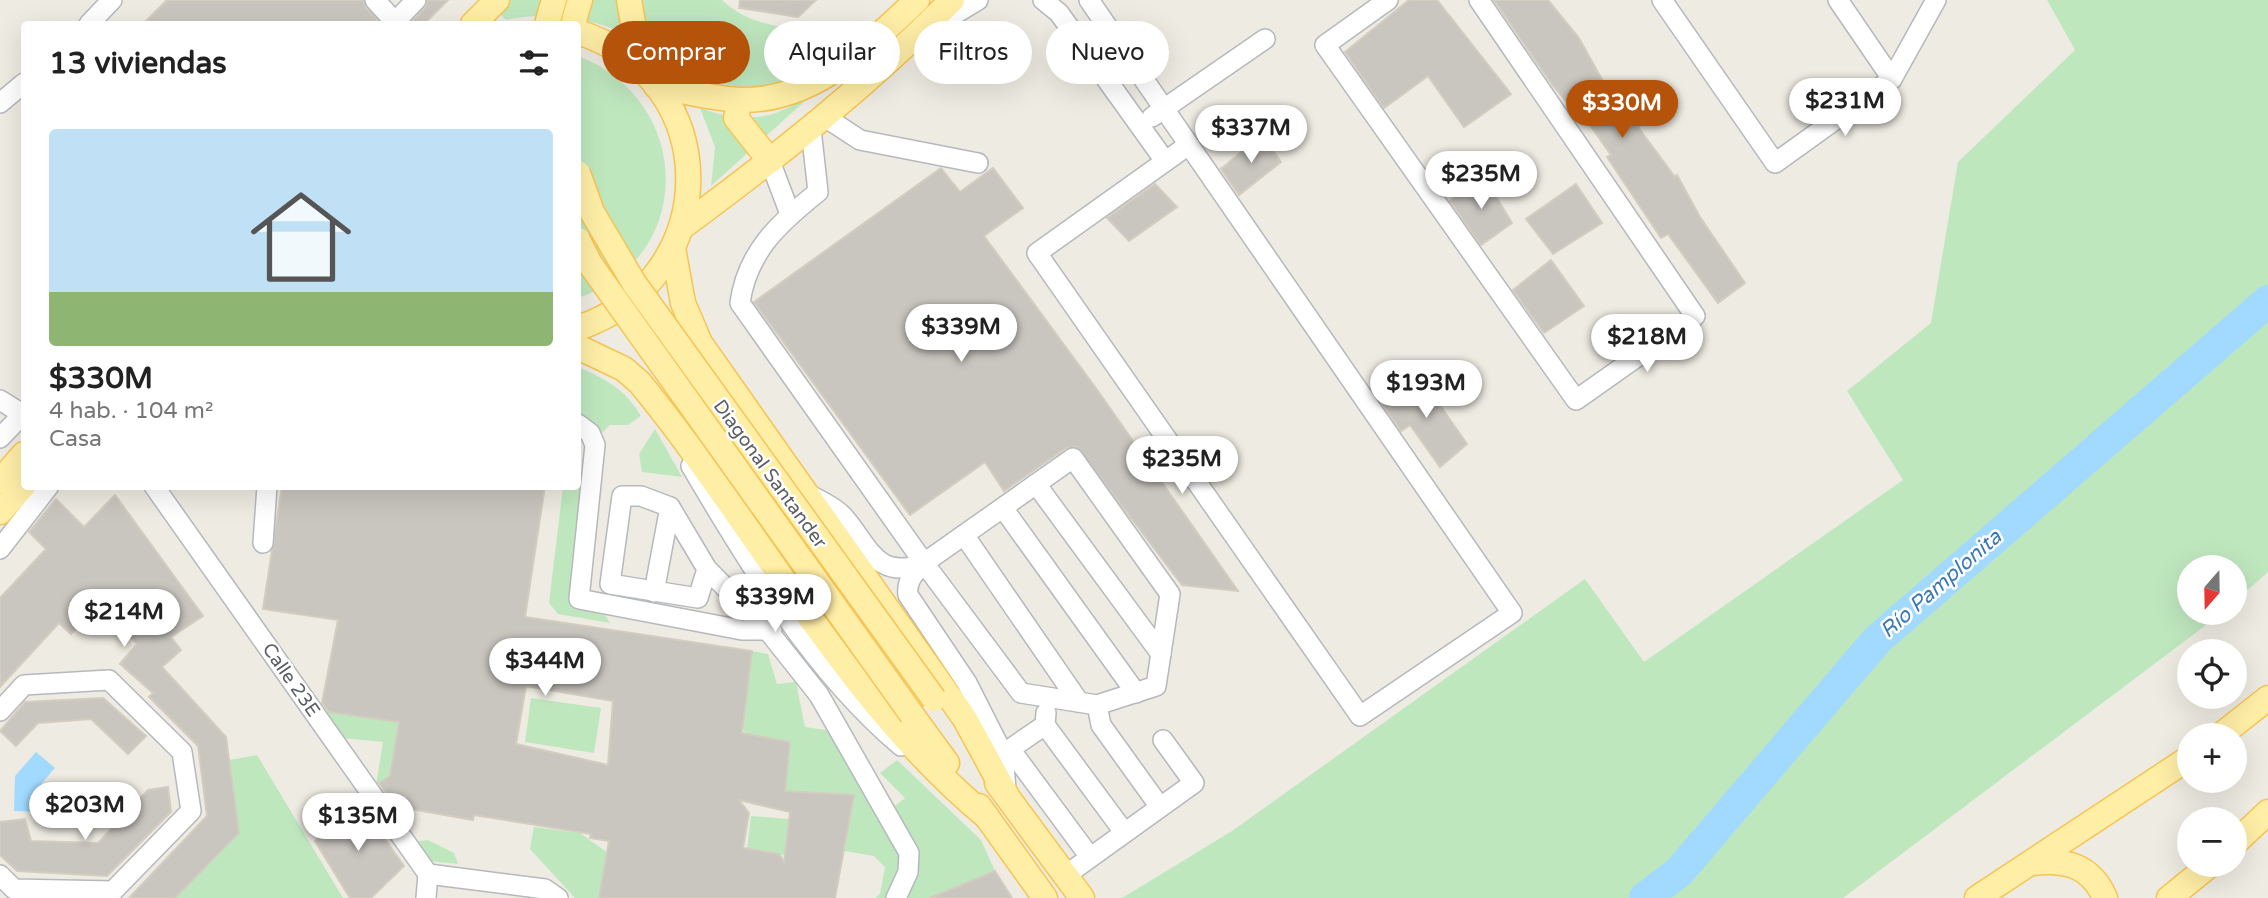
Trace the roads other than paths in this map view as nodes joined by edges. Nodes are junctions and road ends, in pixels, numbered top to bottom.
1 (112, 0) edge
2 (375, 0) edge
3 (497, 0) edge
4 (554, 0) edge
5 (580, 0) edge
6 (628, 0) edge
7 (917, 0) edge
8 (952, 0) edge
9 (978, 0) edge
10 (1043, 0) edge
11 (1089, 0) edge
12 (1388, 0) edge
13 (1479, 0) edge
14 (1662, 0) edge
15 (1838, 0) edge
16 (1936, 0) edge
17 (414, 1) edge
18 (92, 21) edge
19 (394, 21) edge
20 (398, 21) edge
21 (476, 21) edge
22 (548, 21) edge
23 (574, 21) edge
24 (634, 21) edge
25 (581, 33) edge
26 (913, 39) junction
27 (1265, 39) dead end
28 (602, 43) edge
29 (1892, 79) junction
30 (654, 84) edge
31 (677, 84) edge
32 (21, 86) edge
33 (740, 100) junction
34 (0, 103) edge
35 (1162, 110) junction
36 (818, 123) junction
37 (1140, 125) junction
38 (1187, 146) junction
39 (770, 161) junction
40 (1165, 161) junction
41 (978, 163) dead end
42 (581, 181) edge
43 (790, 214) junction
44 (677, 238) junction
45 (581, 246) edge
46 (581, 327) edge
47 (581, 348) edge
48 (0, 400) edge
49 (21, 412) edge
50 (21, 417) edge
51 (581, 426) edge
52 (674, 427) junction
53 (0, 438) edge
54 (21, 457) edge
55 (0, 481) edge
56 (1036, 484) junction
57 (21, 488) edge
58 (800, 489) junction
59 (46, 490) edge
60 (158, 490) edge
61 (267, 490) edge
62 (670, 507) junction
63 (1003, 508) junction
64 (0, 512) edge
65 (964, 535) junction
66 (263, 543) dead end
67 (0, 549) edge
68 (924, 563) junction
69 (707, 569) junction
70 (654, 592) junction
71 (791, 622) junction
72 (769, 632) junction
73 (1161, 654) junction
74 (1136, 693) junction
75 (1047, 698) junction
76 (2268, 698) edge
77 (1088, 704) junction
78 (0, 710) edge
79 (2236, 723) edge
80 (1045, 725) junction
81 (1163, 740) dead end
82 (2177, 766) edge
83 (948, 785) junction
84 (1007, 796) junction
85 (1160, 807) junction
86 (2268, 812) edge
87 (987, 817) junction
88 (1124, 832) junction
89 (2247, 832) edge
90 (1090, 857) junction
91 (2028, 864) junction
92 (428, 874) junction
93 (0, 875) edge
94 (1066, 875) junction
95 (2195, 877) edge
96 (426, 898) edge
97 (558, 898) edge
98 (896, 898) edge
99 (1045, 898) edge
100 (1082, 898) edge
101 (1977, 898) edge
102 (2105, 898) edge
103 (2169, 898) edge

1 - 18 street
2 - 19 street
3 - 21 main road
4 - 22 main road
5 - 23 main road
6 - 24 main road
7 - 33 main road
8 - 26 main road
9 - 26 street
10 - 37 street
11 - 35 street
12 - 13 street
14 - 29 street
15 - 29 street
16 - 29 street
17 - 20 street
25 - 28 main road
26 - 36 main road
27 - 35 street
30 - 44 main road
31 - 33 main road
32 - 34 street
33 - 39 main road
35 - 37 street
35 - 38 street
36 - 39 main road
36 - 41 street
36 - 43 street
37 - 40 street
38 - 40 street
38 - 40 street
39 - 43 street
39 - 44 main road
42 - 84 main road, Diagonal Santander, bridge
43 - 68 street
44 - 46 main road
44 - 58 main road
45 - 87 main road, Diagonal Santander, bridge
47 - 52 main road
48 - 49 street
50 - 53 street
51 - 72 street
52 - 71 street
52 - 83 main road
54 - 55 main road
56 - 63 street
56 - 73 street
56 - 73 street
57 - 64 main road
58 - 68 street
58 - 84 main road
59 - 67 street
60 - 92 street, Calle 23E
61 - 66 street
62 - 69 street
62 - 70 street
62 - 70 street
63 - 65 street
63 - 74 street
65 - 68 street
65 - 77 street
68 - 75 street
68 - 84 street
69 - 70 street
69 - 72 street
71 - 72 street
71 - 83 street
72 - 98 street
73 - 74 street
74 - 77 street
75 - 77 street
75 - 80 street
76 - 79 main road
77 - 85 street
78 - 93 street
80 - 88 street
80 - 90 street
81 - 85 street
82 - 91 main road
83 - 87 main road
84 - 94 main road, Diagonal Santander
85 - 88 street
86 - 89 main road
87 - 99 main road, Diagonal Santander
88 - 90 street
90 - 94 street
91 - 101 main road
91 - 102 main road
92 - 96 street
92 - 97 street
94 - 100 main road, Diagonal Santander
95 - 103 main road

